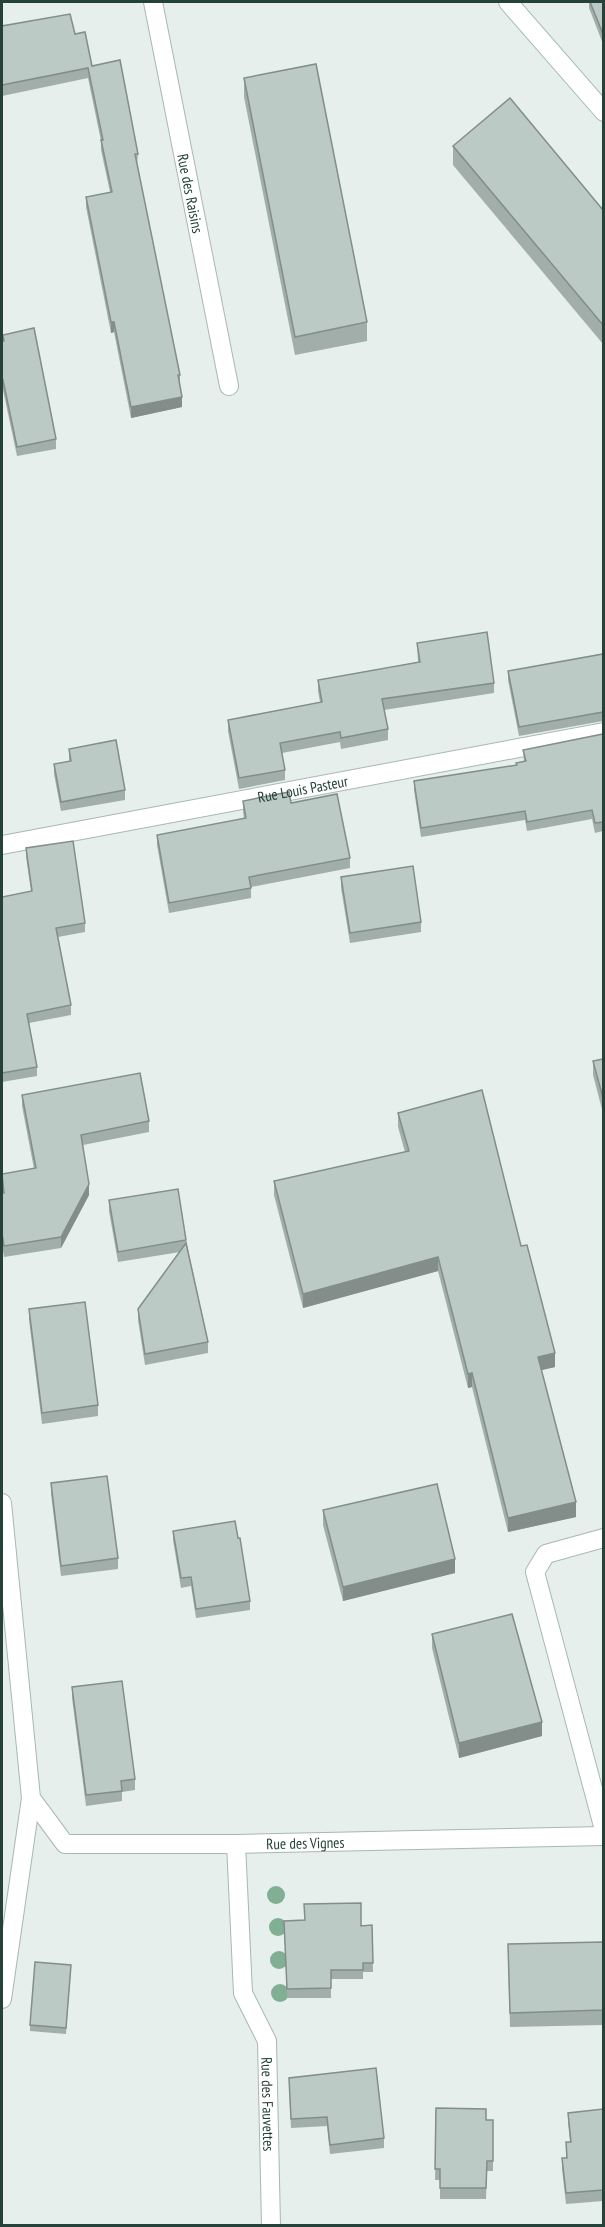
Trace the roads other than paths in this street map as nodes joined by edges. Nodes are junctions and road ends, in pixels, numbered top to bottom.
1 (153, 2) edge
2 (512, 2) edge
3 (603, 112) edge
4 (229, 386) dead end
5 (603, 732) edge
6 (2, 845) edge
7 (2, 1503) edge
8 (603, 1538) edge
9 (31, 1798) junction
10 (603, 1830) edge
11 (603, 1836) edge
12 (236, 1844) junction
13 (2, 1992) edge
14 (2, 1999) edge
15 (271, 2226) edge

1 - 4 street, Rue des Raisins
2 - 3 street
5 - 6 street, Rue Louis Pasteur
7 - 9 street
8 - 10 street
9 - 12 street, Rue des Vignes
9 - 13 street
11 - 12 street, Rue des Vignes
12 - 15 street, Rue des Fauvettes
13 - 14 street

